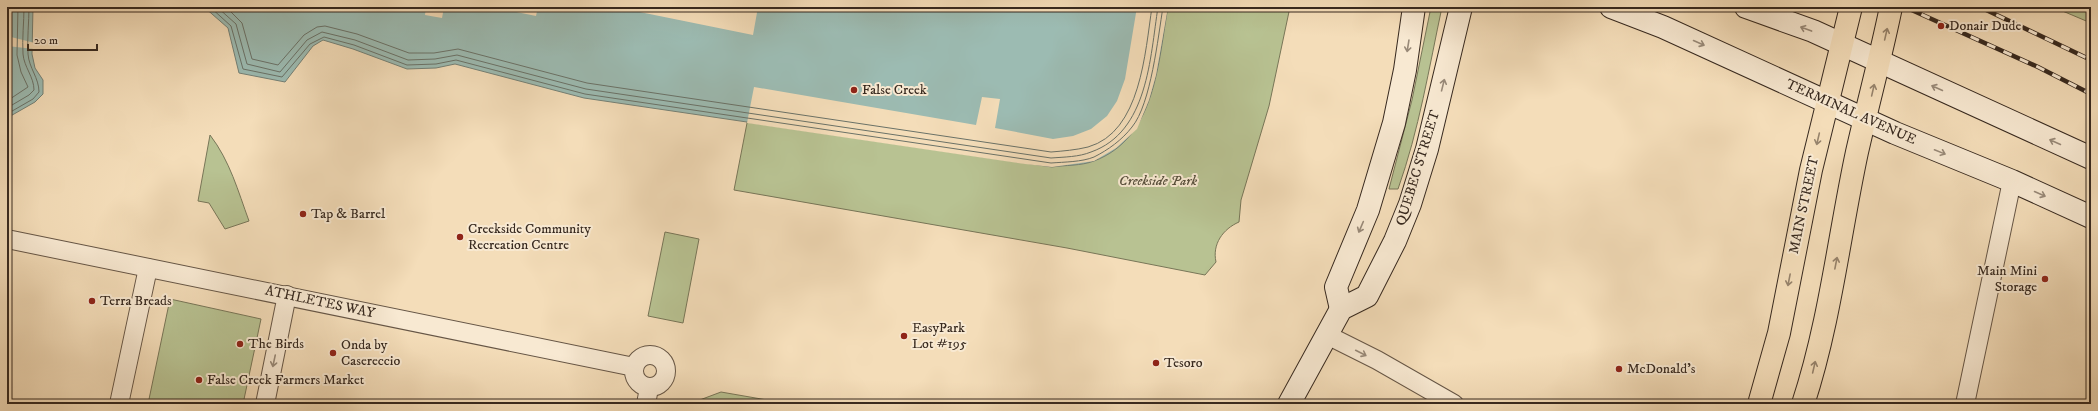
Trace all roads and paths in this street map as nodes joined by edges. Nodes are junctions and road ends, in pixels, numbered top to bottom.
1 (1414, 7) edge
2 (1461, 7) edge
3 (1611, 7) edge
4 (1746, 7) edge
5 (1851, 7) edge
6 (1892, 7) edge
7 (1842, 44) junction
8 (1879, 61) junction
9 (1827, 101) junction
10 (1866, 119) junction
11 (2091, 158) edge
12 (2012, 181) junction
13 (2091, 217) edge
14 (7, 238) edge
15 (148, 268) junction
16 (287, 295) junction
17 (1341, 309) junction
18 (1327, 335) junction
19 (634, 367) junction
20 (647, 396) edge
21 (119, 404) edge
22 (265, 404) edge
23 (1289, 404) edge
24 (1454, 404) edge
25 (1759, 404) edge
26 (1803, 404) edge
27 (1965, 404) edge

1 -> 17 main road
17 -> 2 main road, QUEBEC STREET
3 -> 9 main road, TERMINAL AVENUE
7 -> 4 main road
5 - 7 main road, MAIN STREET
8 -> 6 main road
7 - 8 main road
7 - 9 main road, MAIN STREET
10 -> 8 main road
11 -> 8 main road
9 - 10 main road, TERMINAL AVENUE
9 -> 25 main road, MAIN STREET
10 -> 12 main road, TERMINAL AVENUE
26 -> 10 main road
12 -> 13 main road, TERMINAL AVENUE
12 - 27 street
14 - 15 street, ATHLETES WAY
15 - 16 street, ATHLETES WAY
15 - 21 street
16 - 19 street, ATHLETES WAY
16 -> 22 street
17 - 18 main road
18 - 23 main road
18 -> 24 street
19 - 20 street
19 - 20 street

